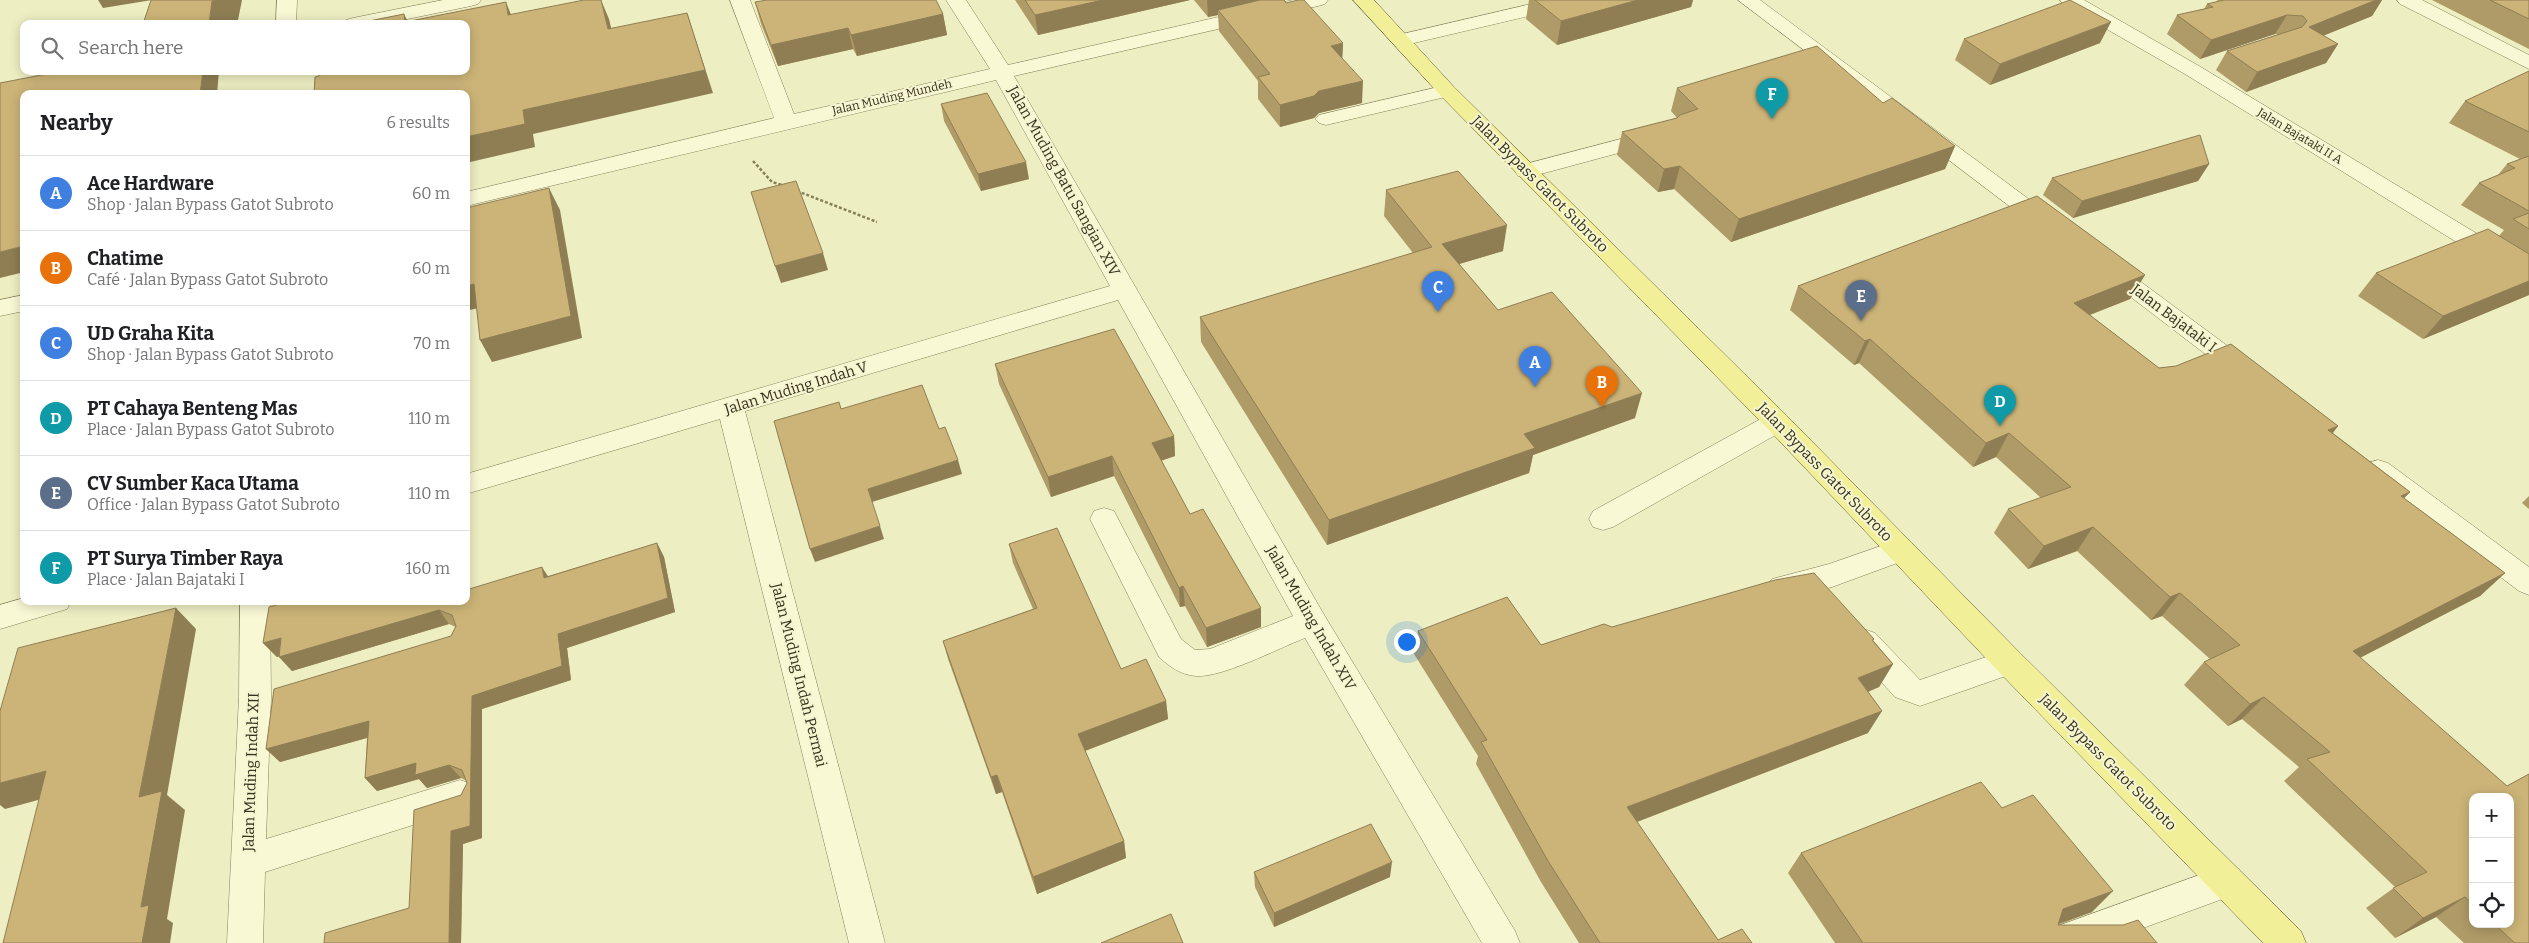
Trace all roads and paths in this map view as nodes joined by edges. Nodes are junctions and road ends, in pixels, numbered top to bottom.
1 (287, 0) edge
2 (471, 0) edge
3 (740, 0) edge
4 (956, 0) edge
5 (1318, 0) edge
6 (1363, 0) edge
7 (1573, 0) edge
8 (1748, 0) edge
9 (2070, 0) edge
10 (2407, 0) edge
11 (286, 20) edge
12 (373, 20) edge
13 (1401, 40) junction
14 (2219, 61) edge
15 (2529, 63) edge
16 (2192, 70) junction
17 (1002, 72) junction
18 (1447, 91) junction
19 (1326, 119) dead end
20 (786, 122) junction
21 (1663, 134) edge
22 (730, 136) junction
23 (1526, 171) junction
24 (470, 198) edge
25 (877, 222) dead end
26 (2065, 236) edge
27 (2089, 254) edge
28 (2529, 276) edge
29 (1125, 290) junction
30 (20, 304) edge
31 (0, 308) edge
32 (2265, 386) edge
33 (731, 408) junction
34 (1778, 422) junction
35 (2361, 457) edge
36 (470, 483) edge
37 (1104, 519) dead end
38 (1603, 519) dead end
39 (1901, 550) junction
40 (2529, 583) edge
41 (1754, 592) edge
42 (1828, 603) junction
43 (42, 605) edge
44 (256, 605) edge
45 (0, 617) edge
46 (1312, 622) junction
47 (2009, 662) junction
48 (460, 795) edge
49 (248, 861) junction
50 (2227, 881) junction
51 (244, 943) edge
52 (867, 943) edge
53 (1502, 943) edge
54 (2058, 943) edge
55 (2288, 943) edge

1 - 11 street
2 - 12 street
3 - 20 street
4 - 17 street, Jalan Muding Batu Sangian XIV
5 - 17 street, Jalan Muding Mundeh
6 - 13 main road, Jalan Bypass Gatot Subroto
7 - 13 street
8 - 26 street
9 - 16 street, Jalan Bajataki II A
10 - 15 street
13 - 18 main road, Jalan Bypass Gatot Subroto
14 - 16 street
16 - 28 street, Jalan Bajataki II A
17 - 20 street, Jalan Muding Mundeh
17 - 29 street, Jalan Muding Batu Sangian XIV
18 - 19 street
18 - 23 main road, Jalan Bypass Gatot Subroto
20 - 22 street, Jalan Muding Mundeh
21 - 23 street
22 - 24 street, Jalan Muding Mundeh
22 - 25 path
23 - 34 main road, Jalan Bypass Gatot Subroto
27 - 32 street, Jalan Bajataki I
29 - 33 street, Jalan Muding Indah V
29 - 46 street, Jalan Muding Indah XIV
30 - 31 street
33 - 36 street, Jalan Muding Indah V
33 - 52 street, Jalan Muding Indah Permai
34 - 38 street
34 - 39 main road, Jalan Bypass Gatot Subroto
35 - 40 street
37 - 46 street
39 - 42 street
39 - 47 main road, Jalan Bypass Gatot Subroto
41 - 42 street
42 - 47 street
43 - 45 street
44 - 49 street, Jalan Muding Indah XII
46 - 53 street, Jalan Muding Indah XIV
47 - 50 main road, Jalan Bypass Gatot Subroto
48 - 49 street
49 - 51 street, Jalan Muding Indah XII
50 - 54 street
50 - 55 main road, Jalan Bypass Gatot Subroto

